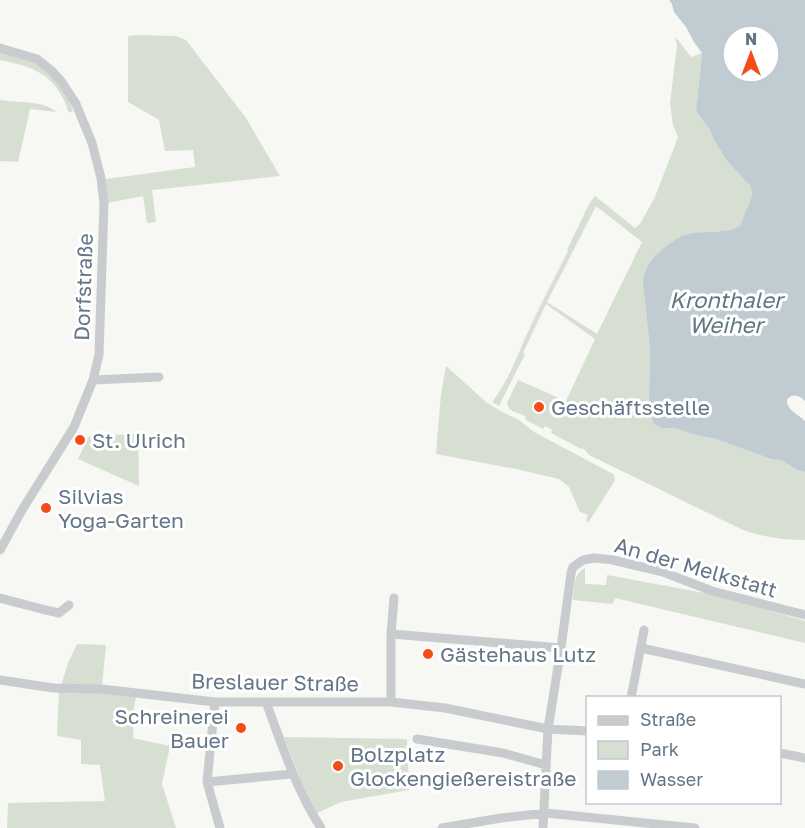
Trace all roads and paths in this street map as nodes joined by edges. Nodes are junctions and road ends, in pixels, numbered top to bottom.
1 (0, 48) edge
2 (159, 377) dead end
3 (93, 380) junction
4 (0, 550) edge
5 (0, 598) edge
6 (394, 598) dead end
7 (69, 605) dead end
8 (805, 615) edge
9 (644, 630) dead end
10 (391, 633) junction
11 (561, 648) junction
12 (640, 648) junction
13 (0, 680) edge
14 (805, 684) edge
15 (631, 696) edge
16 (216, 702) junction
17 (266, 702) junction
18 (391, 702) junction
19 (548, 729) junction
20 (586, 731) edge
21 (417, 739) dead end
22 (781, 753) edge
23 (805, 758) edge
24 (546, 765) junction
25 (292, 774) junction
26 (207, 782) junction
27 (543, 813) junction
28 (220, 828) edge
29 (321, 828) edge
30 (443, 828) edge
31 (543, 828) edge
32 (694, 828) edge

1 - 3 street, Dorfstraße
2 - 3 street
3 - 4 street, Dorfstraße
5 - 7 street
6 - 10 street
8 - 11 street, An der Melkstatt
9 - 12 street
10 - 11 street
10 - 18 street
11 - 19 street
12 - 14 street
12 - 15 street
13 - 16 street, Breslauer Straße
16 - 17 street, Breslauer Straße
16 - 26 street
17 - 18 street, Breslauer Straße
17 - 25 street
18 - 19 street, Breslauer Straße
19 - 20 street, Breslauer Straße
19 - 24 street
21 - 24 street
22 - 23 street
24 - 27 street
25 - 26 street
25 - 29 street
26 - 28 street
27 - 30 street
27 - 31 street
27 - 32 street

